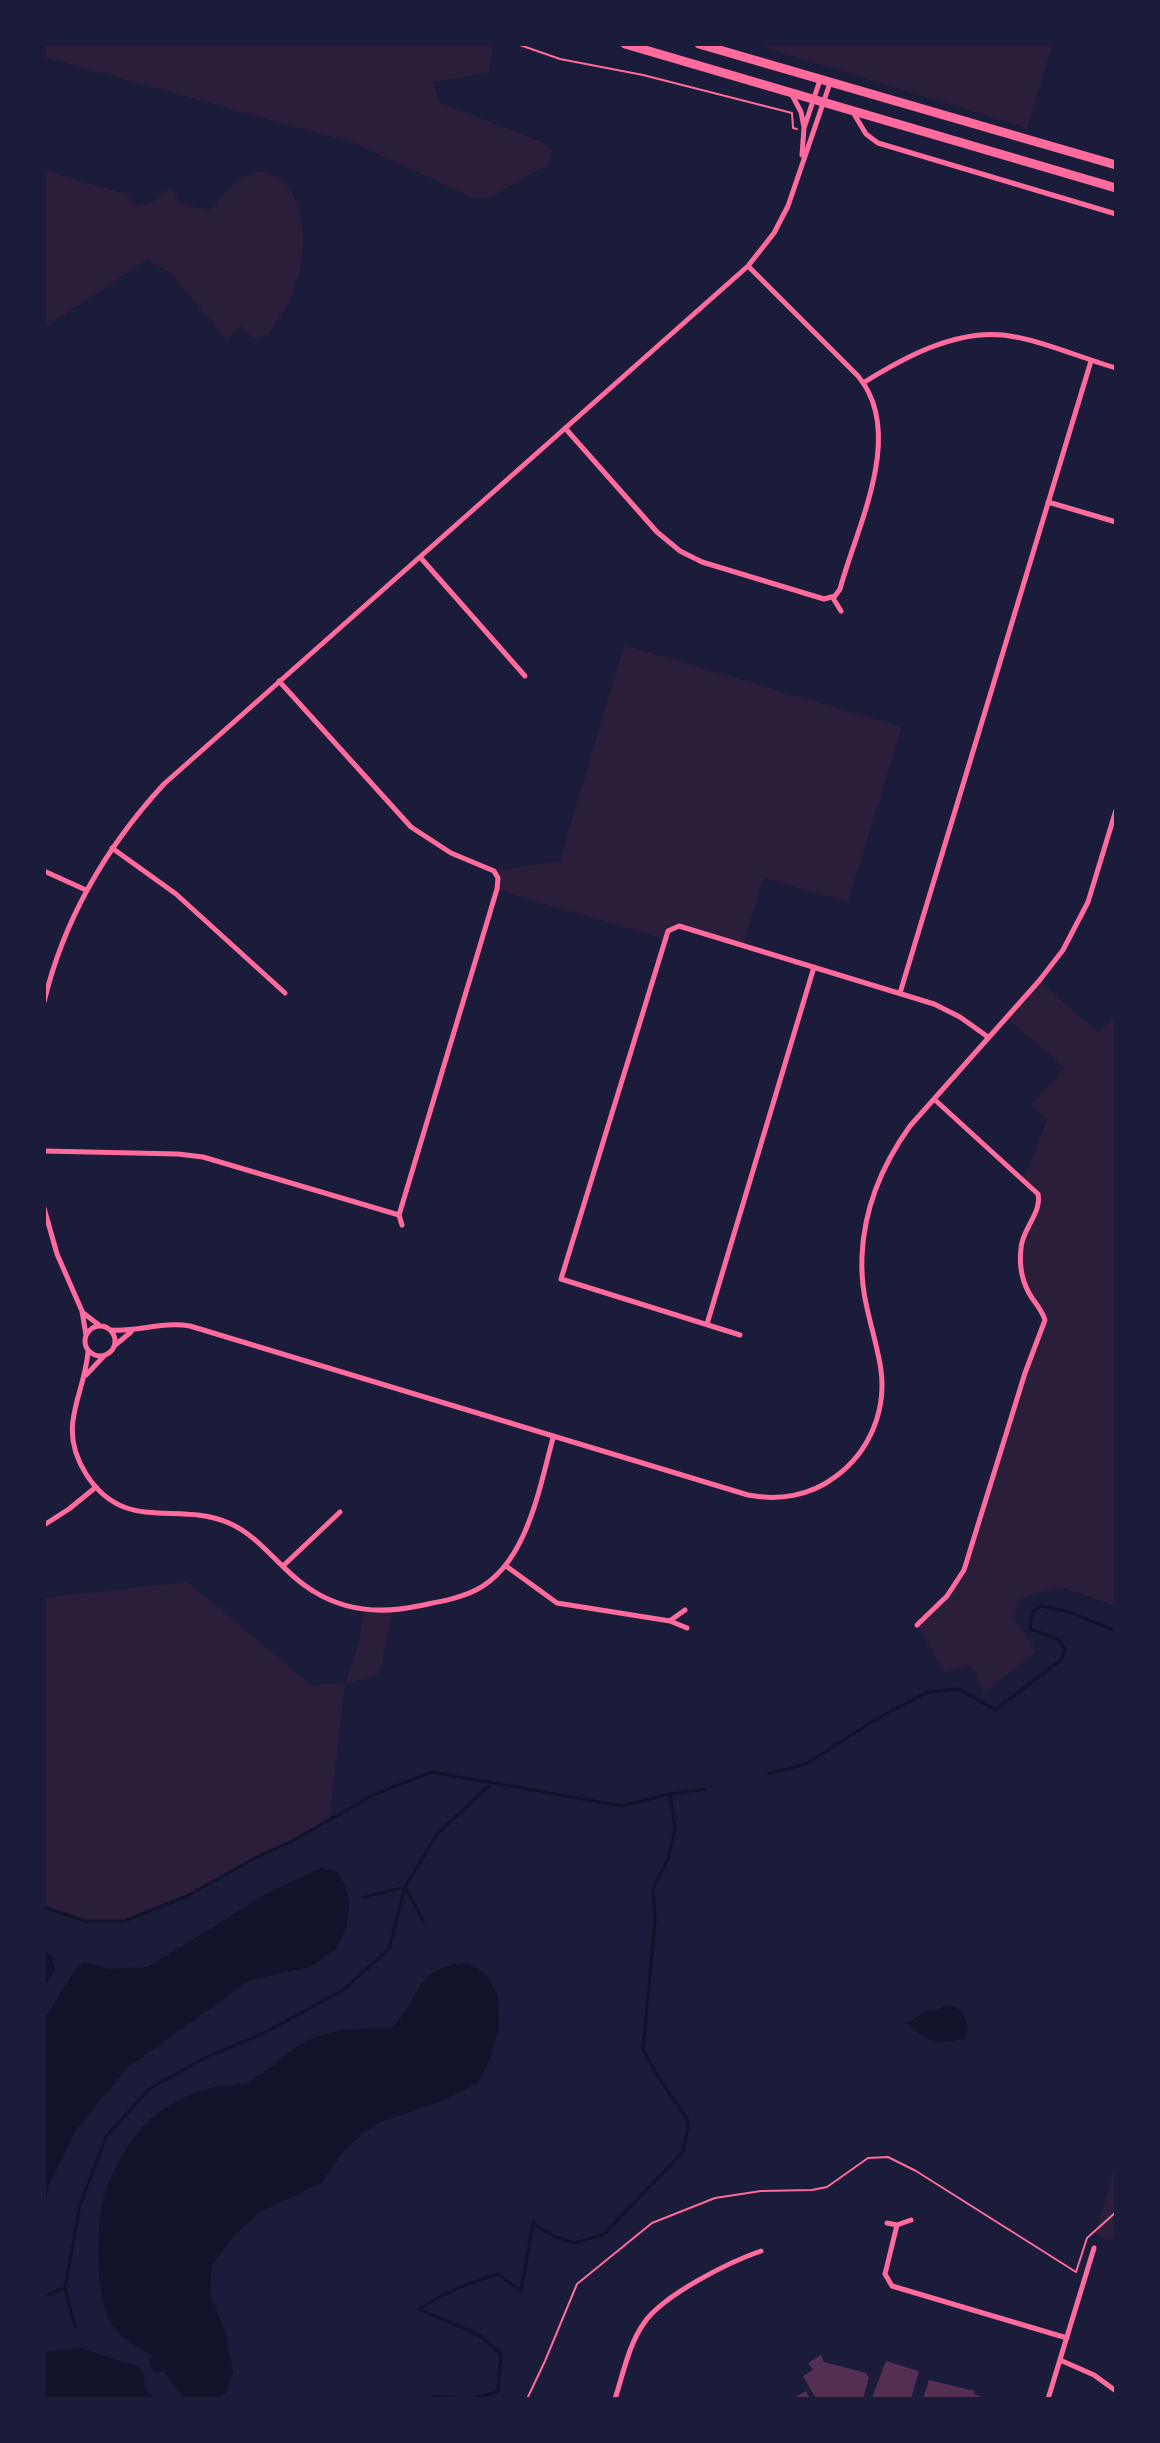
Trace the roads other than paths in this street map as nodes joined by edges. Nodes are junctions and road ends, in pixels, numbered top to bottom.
1 (625, 44) edge
2 (699, 44) edge
3 (825, 81) junction
4 (791, 93) junction
5 (819, 102) junction
6 (854, 112) junction
7 (801, 129) junction
8 (1044, 144) junction
9 (802, 160) junction
10 (1038, 165) junction
11 (1116, 165) edge
12 (1116, 188) edge
13 (1116, 214) edge
14 (748, 266) junction
15 (1091, 361) junction
16 (1116, 368) edge
17 (863, 383) junction
18 (565, 428) junction
19 (1048, 502) junction
20 (1116, 522) edge
21 (420, 556) junction
22 (833, 598) junction
23 (841, 611) dead end
24 (525, 676) dead end
25 (279, 681) junction
26 (1116, 810) edge
27 (112, 848) junction
28 (44, 871) edge
29 (86, 890) junction
30 (814, 967) junction
31 (285, 993) dead end
32 (900, 993) junction
33 (44, 1002) edge
34 (988, 1037) junction
35 (934, 1099) junction
36 (44, 1151) edge
37 (44, 1208) edge
38 (399, 1215) junction
39 (402, 1225) dead end
40 (82, 1311) junction
41 (707, 1324) junction
42 (99, 1325) junction
43 (111, 1330) junction
44 (132, 1331) junction
45 (86, 1335) junction
46 (740, 1335) dead end
47 (114, 1346) junction
48 (88, 1352) junction
49 (104, 1355) junction
50 (86, 1375) junction
51 (553, 1438) junction
52 (96, 1487) junction
53 (340, 1512) dead end
54 (44, 1525) edge
55 (283, 1566) junction
56 (506, 1566) junction
57 (685, 1610) dead end
58 (670, 1621) junction
59 (917, 1625) dead end
60 (687, 1628) dead end
61 (911, 2220) dead end
62 (887, 2223) dead end
63 (897, 2225) junction
64 (1094, 2248) dead end
65 (761, 2251) dead end
66 (1067, 2338) junction
67 (1060, 2360) junction
68 (1116, 2391) edge
69 (615, 2399) edge
70 (1048, 2399) edge

1 - 4 highway
2 - 3 highway
3 - 5 street
3 - 5 street
3 - 8 highway
4 - 5 highway
4 - 7 street
5 - 6 highway
5 - 7 street
5 - 9 street
6 - 10 highway
6 - 13 street
7 - 9 street
8 - 10 highway
8 - 11 highway
9 - 14 street
10 - 12 highway
14 - 17 street
14 - 18 street
15 - 16 street
15 - 17 street
15 - 19 street
17 - 22 street
18 - 21 street
18 - 22 street
19 - 20 street
19 - 32 street
21 - 24 street
21 - 25 street
22 - 23 street
25 - 27 street
25 - 38 street
26 - 34 street
27 - 29 street
27 - 31 street
28 - 29 street
29 - 33 street
30 - 32 street
30 - 41 street
30 - 41 street
32 - 34 street
34 - 35 street
35 - 51 street
35 - 59 street
36 - 38 street
37 - 40 street
38 - 39 street
40 - 42 street
40 - 45 street
41 - 46 street
42 - 43 street
42 - 45 street
43 - 44 street
43 - 47 street
44 - 47 street
44 - 51 street
45 - 48 street
47 - 49 street
48 - 49 street
48 - 50 street
49 - 50 street
50 - 52 street
51 - 56 street
52 - 54 street
52 - 55 street
53 - 55 street
55 - 56 street
56 - 58 street
57 - 58 street
58 - 60 street
61 - 63 street
62 - 63 street
63 - 66 street
64 - 66 street
65 - 69 street
66 - 67 street
67 - 68 street
67 - 70 street

